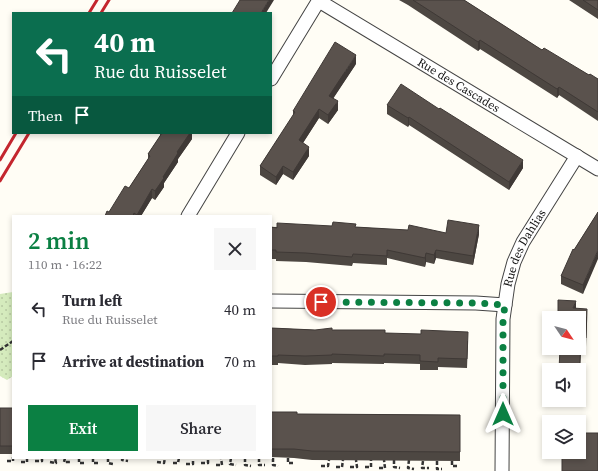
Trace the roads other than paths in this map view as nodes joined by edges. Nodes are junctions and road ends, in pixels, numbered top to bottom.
1 (319, 0) edge
2 (272, 77) edge
3 (237, 134) edge
4 (577, 156) junction
5 (598, 169) edge
6 (189, 215) edge
7 (272, 301) edge
8 (505, 305) junction
9 (502, 471) edge

1 - 2 street
1 - 4 street, Rue des Cascades
3 - 6 street
4 - 5 street, Rue des Cascades
4 - 8 street, Rue des Dahlias
7 - 8 street
8 - 9 street, Rue des Dahlias

